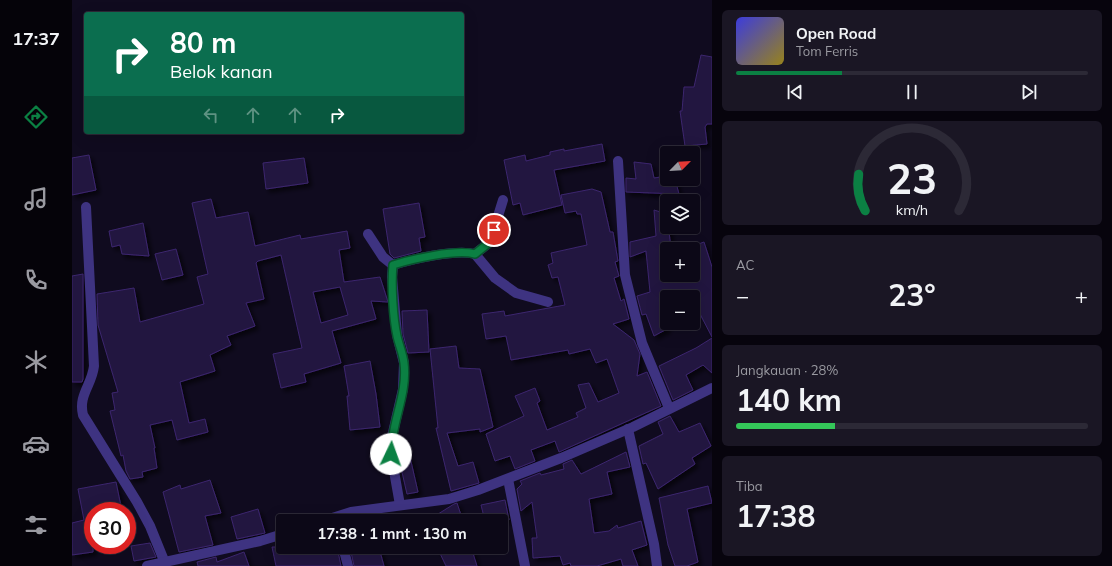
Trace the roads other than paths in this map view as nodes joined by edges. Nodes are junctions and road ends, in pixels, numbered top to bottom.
1 (618, 161) dead end
2 (503, 200) dead end
3 (86, 207) dead end
4 (368, 234) dead end
5 (475, 254) junction
6 (393, 265) junction
7 (548, 302) dead end
8 (712, 388) edge
9 (669, 408) junction
10 (72, 415) edge
11 (82, 415) junction
12 (628, 429) junction
13 (508, 479) junction
14 (400, 505) junction
15 (351, 514) edge
16 (276, 536) edge
17 (344, 554) edge
18 (165, 563) junction
19 (147, 566) edge
20 (348, 566) edge
21 (525, 566) edge
22 (657, 566) edge

1 - 9 street
2 - 5 street
3 - 11 street
4 - 6 street
5 - 6 street
5 - 7 street
6 - 14 street
8 - 9 street
9 - 12 street
10 - 11 street
11 - 18 street
12 - 13 street
12 - 22 street
13 - 14 street
13 - 21 street
14 - 15 street
16 - 18 street
17 - 20 street
18 - 19 street

